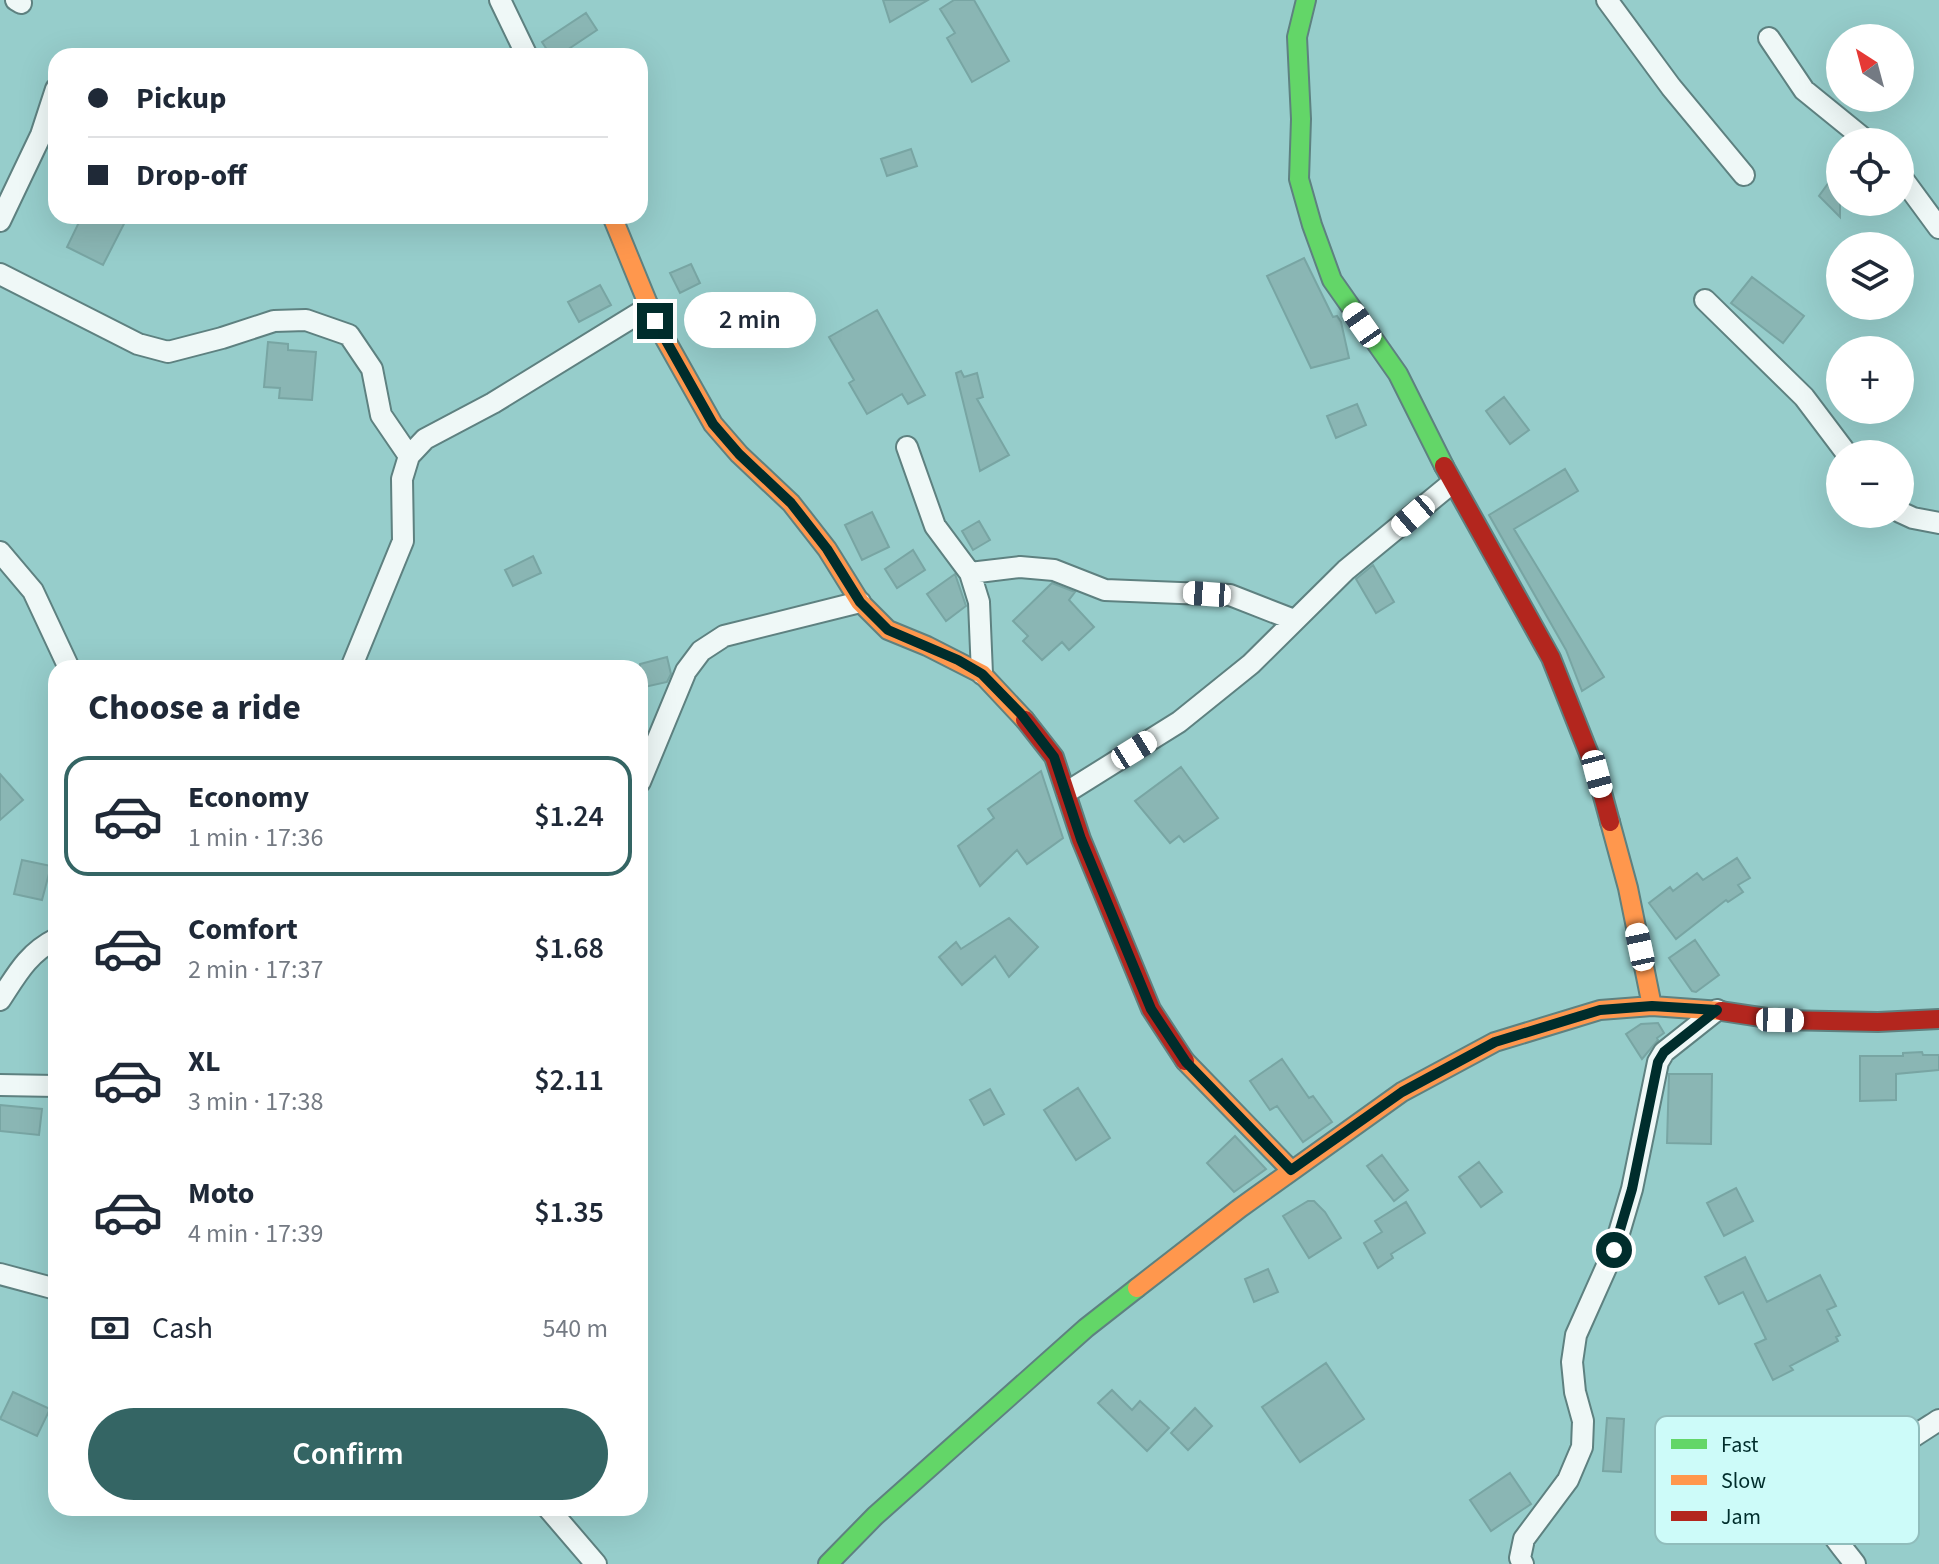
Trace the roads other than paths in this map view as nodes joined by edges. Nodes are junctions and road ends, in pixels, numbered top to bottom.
1 (500, 0) edge
2 (1306, 0) edge
3 (1607, 0) edge
4 (1769, 38) dead end
5 (523, 48) edge
6 (48, 114) edge
7 (1851, 128) edge
8 (1744, 175) dead end
9 (1914, 194) edge
10 (0, 221) edge
11 (615, 224) edge
12 (1939, 228) edge
13 (0, 274) edge
14 (1705, 300) dead end
15 (649, 307) junction
16 (1836, 440) edge
17 (907, 447) dead end
18 (409, 456) junction
19 (1452, 483) junction
20 (1914, 518) edge
21 (1939, 523) edge
22 (0, 552) edge
23 (970, 573) junction
24 (860, 602) junction
25 (1294, 620) junction
26 (65, 660) edge
27 (354, 660) edge
28 (982, 674) junction
29 (648, 763) edge
30 (1067, 792) junction
31 (48, 943) edge
32 (0, 1000) edge
33 (1652, 1006) junction
34 (1717, 1010) junction
35 (1939, 1019) edge
36 (0, 1085) edge
37 (48, 1086) edge
38 (1291, 1170) junction
39 (0, 1274) edge
40 (48, 1287) edge
41 (1939, 1420) edge
42 (1919, 1433) edge
43 (555, 1516) edge
44 (1840, 1544) edge
45 (596, 1564) edge
46 (828, 1564) edge
47 (1523, 1564) edge
48 (1855, 1564) edge

1 - 5 street
2 - 19 street
3 - 8 street
4 - 7 street
6 - 10 street
9 - 12 street
11 - 15 street
13 - 18 street
14 - 16 street
15 - 18 street
15 - 24 street
17 - 23 street
18 - 27 street
19 - 25 street
19 - 33 street
20 - 21 street
22 - 26 street
23 - 25 street
23 - 28 street
24 - 28 street
24 - 29 street
25 - 30 street
28 - 30 street
30 - 38 street
31 - 32 street
33 - 34 street
33 - 38 street
34 - 35 street
34 - 47 street
36 - 37 street
38 - 46 street
39 - 40 street
41 - 42 street
43 - 45 street
44 - 48 street

